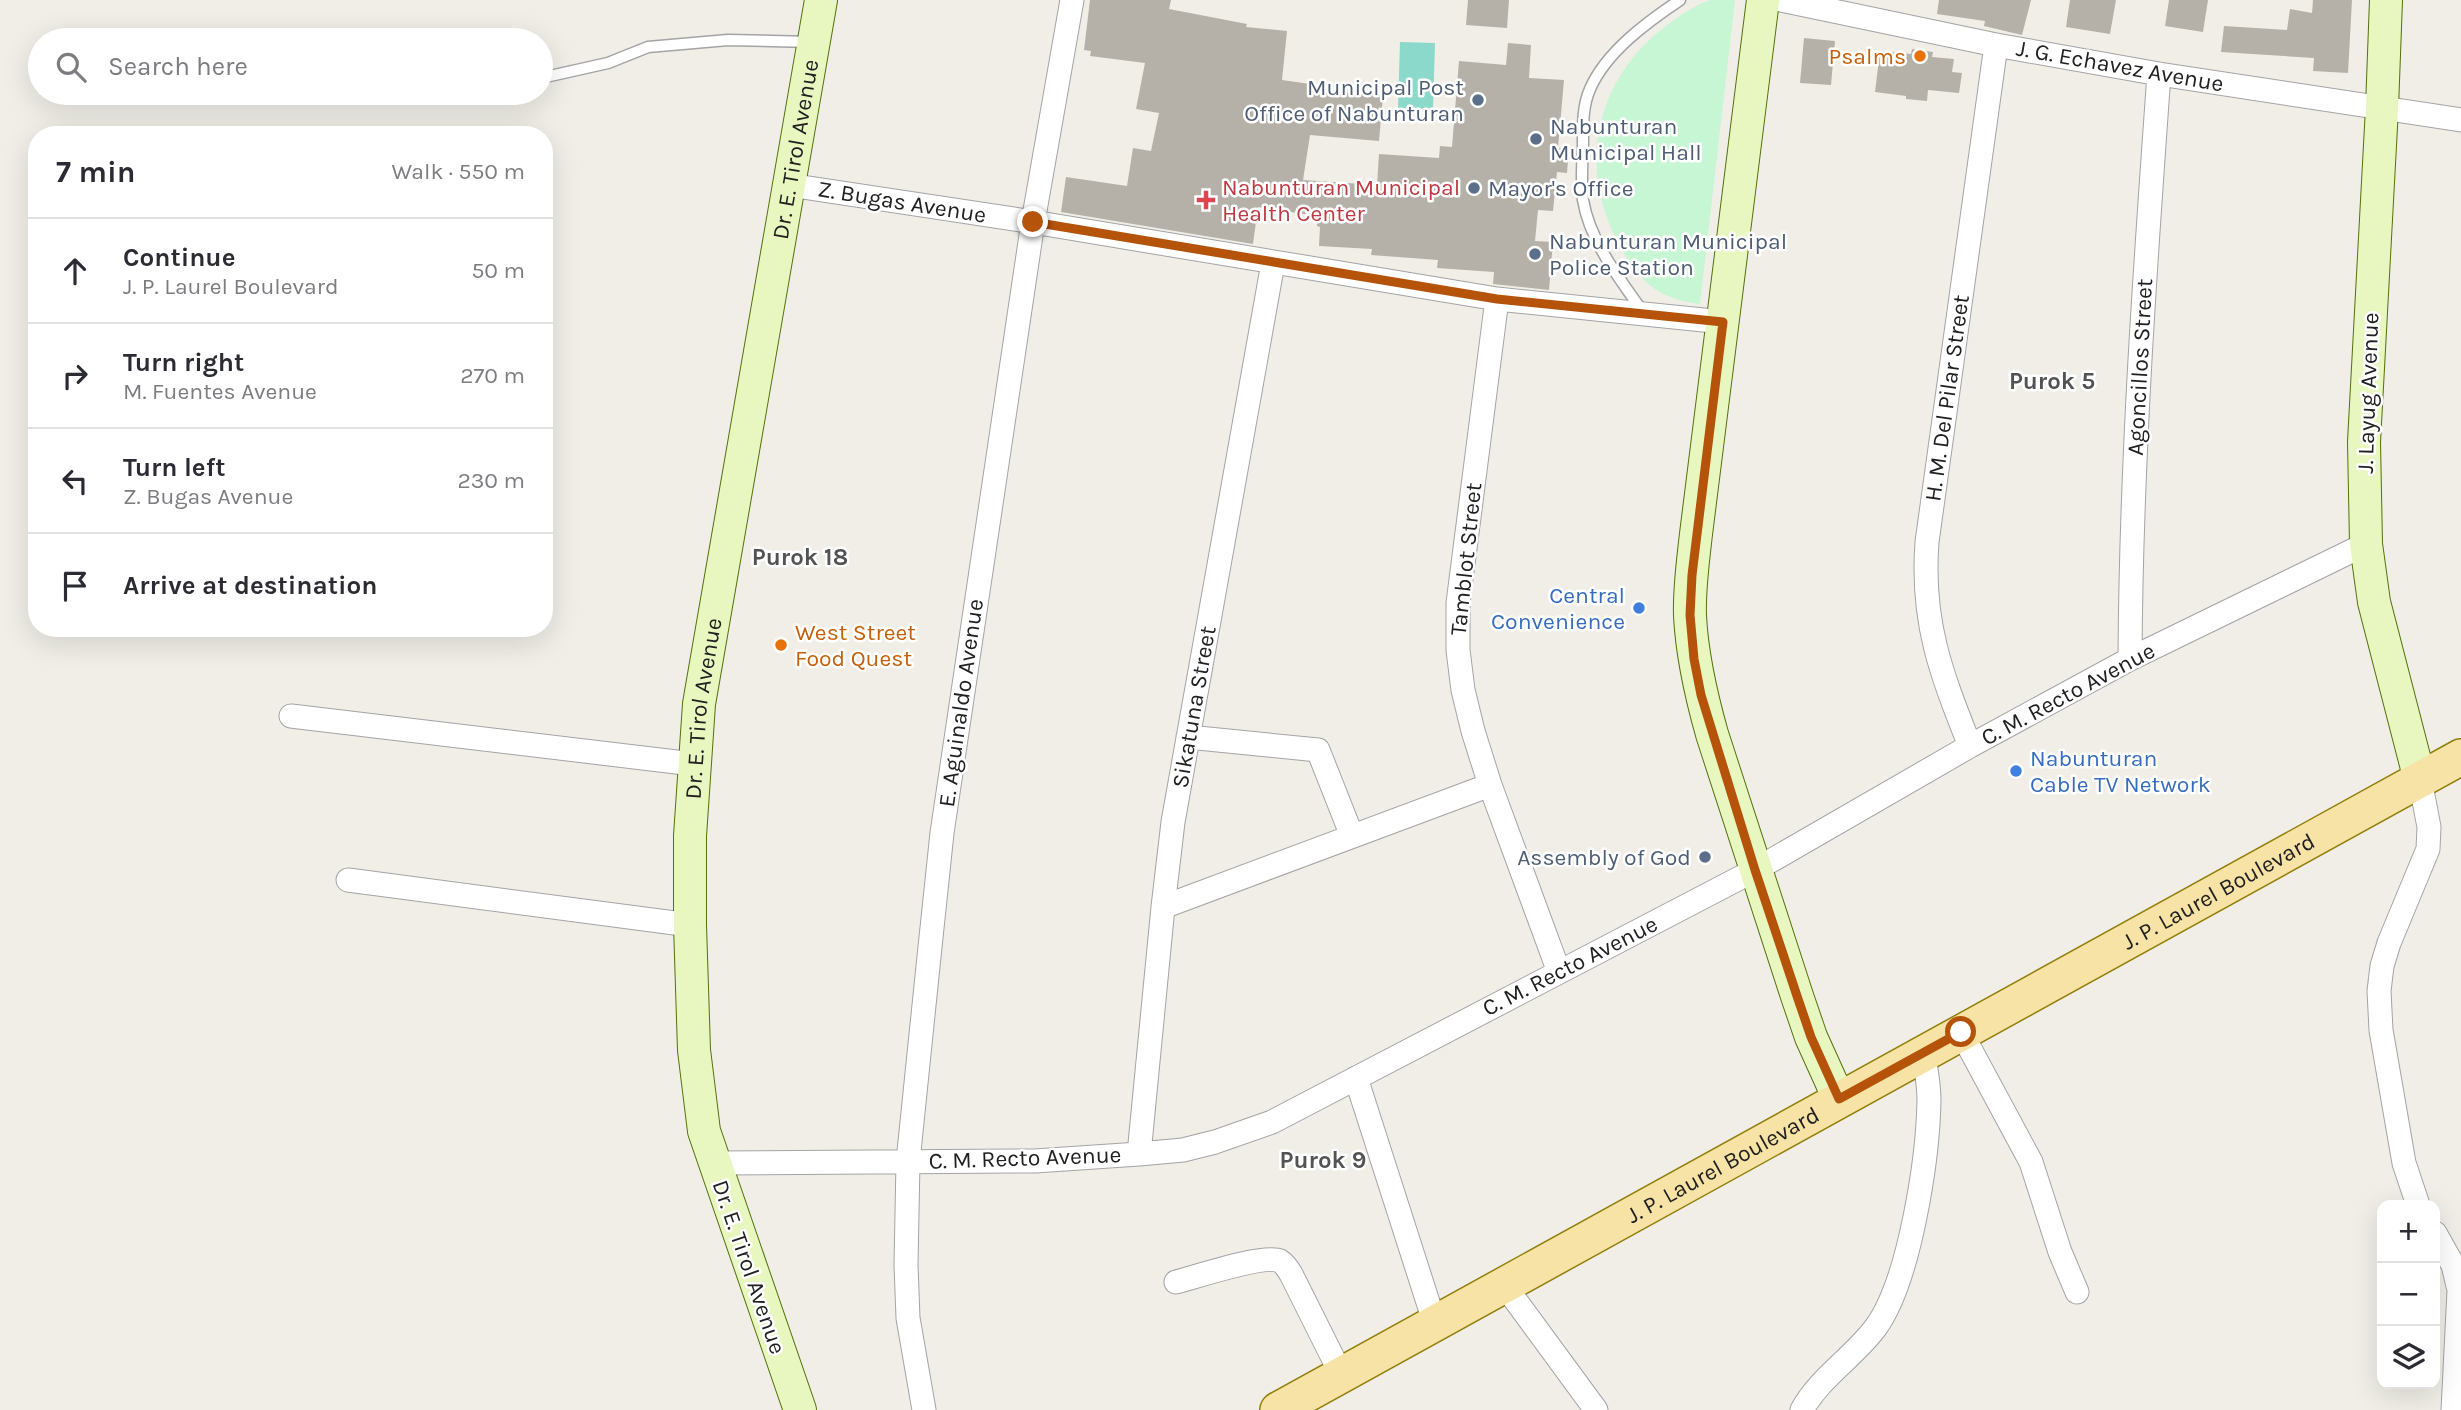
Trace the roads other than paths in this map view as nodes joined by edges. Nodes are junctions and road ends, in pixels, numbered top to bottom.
1 (821, 0) edge
2 (1072, 0) edge
3 (1680, 0) edge
4 (1763, 0) edge
5 (1781, 0) edge
6 (2386, 0) edge
7 (814, 42) junction
8 (1996, 45) junction
9 (2159, 74) junction
10 (553, 75) edge
11 (2382, 108) junction
12 (2461, 120) edge
13 (789, 185) junction
14 (1033, 222) junction
15 (1273, 264) junction
16 (1497, 299) junction
17 (1645, 314) junction
18 (1723, 322) junction
19 (2366, 544) junction
20 (2130, 659) junction
21 (291, 716) dead end
22 (1188, 737) junction
23 (1970, 746) junction
24 (2461, 757) edge
25 (693, 764) junction
26 (2420, 779) junction
27 (1490, 785) junction
28 (1352, 836) junction
29 (1755, 870) junction
30 (348, 880) dead end
31 (1163, 907) junction
32 (690, 925) junction
33 (1559, 972) junction
34 (1961, 1032) junction
35 (1923, 1052) junction
36 (1356, 1078) junction
37 (1839, 1099) junction
38 (1139, 1154) junction
39 (908, 1161) junction
40 (713, 1163) junction
41 (2416, 1200) edge
42 (2440, 1241) edge
43 (1175, 1282) dead end
44 (1505, 1286) junction
45 (2077, 1292) dead end
46 (1435, 1324) junction
47 (2459, 1357) edge
48 (1342, 1376) junction
49 (800, 1410) edge
50 (924, 1410) edge
51 (1279, 1410) edge
52 (1596, 1410) edge
53 (1802, 1410) edge
54 (2454, 1410) edge

1 - 7 street, Dr. E. Tirol Avenue
2 - 14 street, E. Aguinaldo Avenue
3 - 17 lane
4 - 18 street
5 - 8 street, J. G. Echavez Avenue
6 - 11 street, J. Layug Avenue
7 - 10 lane
7 - 13 street, Dr. E. Tirol Avenue
8 - 9 street, J. G. Echavez Avenue
8 - 23 street, H. M. Del Pilar Street
9 - 11 street, J. G. Echavez Avenue
9 - 20 street, Agoncillos Street
11 - 12 street, J. G. Echavez Avenue
11 - 19 street, J. Layug Avenue
13 - 14 street, Z. Bugas Avenue
13 - 25 street, Dr. E. Tirol Avenue
14 - 15 street, Z. Bugas Avenue
14 - 39 street, E. Aguinaldo Avenue
15 - 16 street, Z. Bugas Avenue
15 - 22 street, Sikatuna Street
16 - 17 street, Z. Bugas Avenue
16 - 27 street, Tamblot Street
17 - 18 street, Z. Bugas Avenue
18 - 29 street
19 - 20 street, C. M. Recto Avenue
19 - 26 street, J. Layug Avenue
20 - 23 street, C. M. Recto Avenue
21 - 25 street
22 - 28 street
22 - 31 street, Sikatuna Street
23 - 29 street, C. M. Recto Avenue
24 - 26 main road, J. P. Laurel Boulevard
25 - 32 street, Dr. E. Tirol Avenue
26 - 34 main road, J. P. Laurel Boulevard
26 - 41 street
27 - 28 street
27 - 33 street, Tamblot Street
28 - 31 street
29 - 33 street, C. M. Recto Avenue
29 - 37 street
30 - 32 street
31 - 38 street, Sikatuna Street
32 - 40 street, Dr. E. Tirol Avenue
33 - 36 street, C. M. Recto Avenue
34 - 35 main road, J. P. Laurel Boulevard
34 - 45 street
35 - 37 main road, J. P. Laurel Boulevard
35 - 53 street
36 - 38 street, C. M. Recto Avenue
36 - 46 street
37 - 44 main road, J. P. Laurel Boulevard
38 - 39 street, C. M. Recto Avenue
39 - 40 street, C. M. Recto Avenue
39 - 50 street, E. Aguinaldo Avenue
40 - 49 street, Dr. E. Tirol Avenue
42 - 47 street
43 - 48 street
44 - 46 main road, J. P. Laurel Boulevard
44 - 52 street
46 - 48 main road, J. P. Laurel Boulevard
47 - 54 street
48 - 51 main road, J. P. Laurel Boulevard

